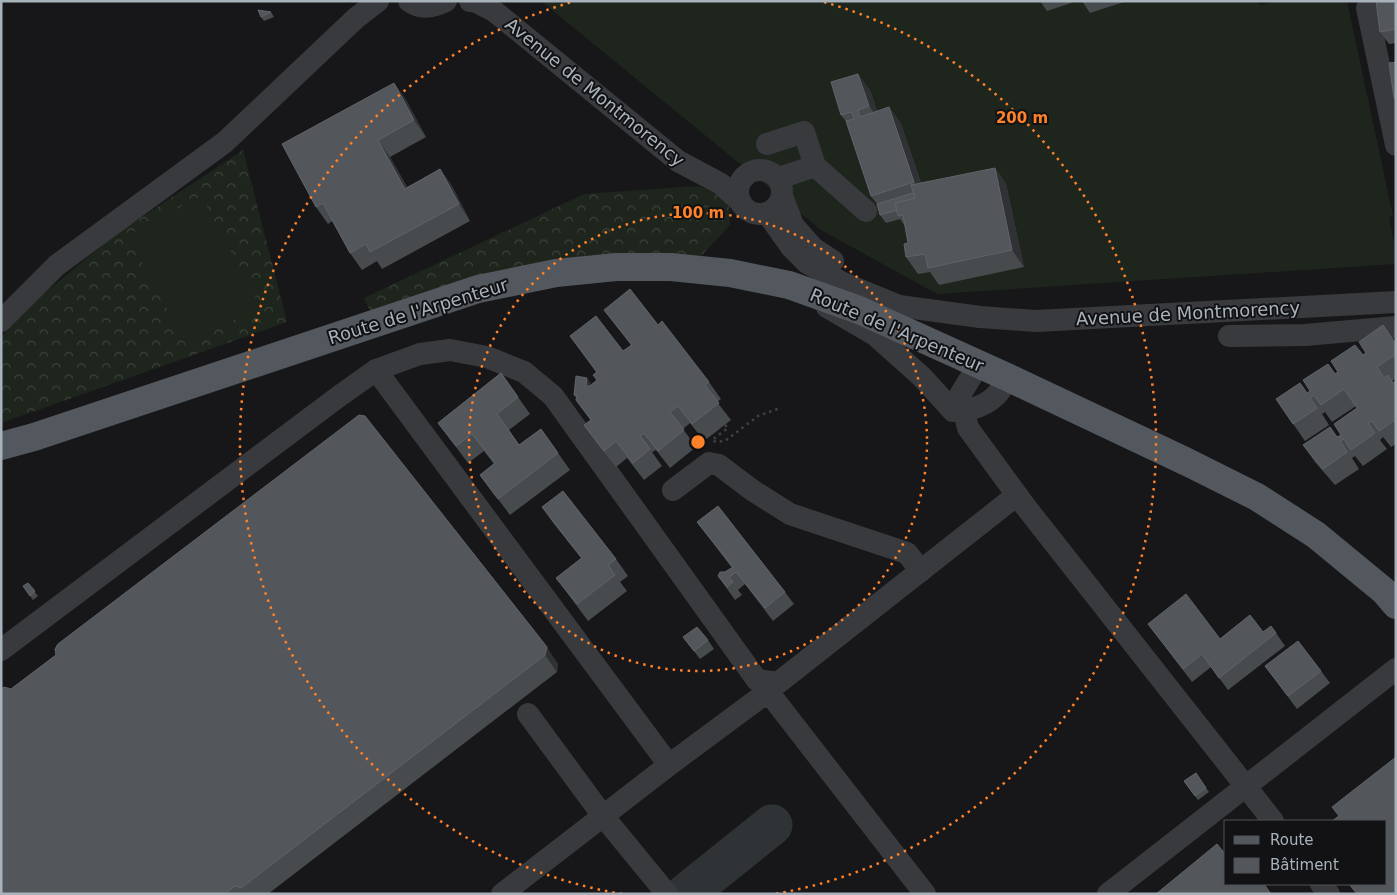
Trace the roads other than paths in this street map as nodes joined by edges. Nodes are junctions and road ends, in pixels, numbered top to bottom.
1 (378, 1) edge
2 (409, 1) edge
3 (446, 1) edge
4 (470, 1) edge
5 (1387, 1) edge
6 (492, 6) edge
7 (768, 144) dead end
8 (1396, 145) edge
9 (814, 166) junction
10 (754, 171) junction
11 (698, 172) junction
12 (781, 188) junction
13 (740, 201) junction
14 (866, 211) dead end
15 (767, 213) junction
16 (789, 285) junction
17 (1396, 302) edge
18 (980, 317) junction
19 (1, 321) edge
20 (1396, 327) edge
21 (1229, 336) dead end
22 (979, 364) junction
23 (376, 370) junction
24 (1007, 377) junction
25 (989, 403) junction
26 (963, 411) junction
27 (1, 446) edge
28 (999, 469) junction
29 (673, 490) dead end
30 (1017, 495) junction
31 (921, 570) junction
32 (1396, 605) edge
33 (1, 650) edge
34 (1396, 669) edge
35 (528, 714) dead end
36 (669, 765) junction
37 (1245, 785) junction
38 (603, 816) junction
39 (1272, 820) edge
40 (502, 894) edge
41 (667, 894) edge
42 (926, 894) edge
43 (1108, 894) edge

1 - 19 street
2 - 3 street
4 - 6 street, Avenue de Montmorency
5 - 8 street
6 - 11 street, Avenue de Montmorency
7 - 9 street
9 - 12 street
9 - 14 street
10 - 11 street, Avenue de Montmorency
10 - 12 street
10 - 13 street
11 - 13 street, Avenue de Montmorency
12 - 15 street
12 - 18 street, Avenue de Montmorency
13 - 15 street
15 - 18 street, Avenue de Montmorency
16 - 22 main road, Route de l'Arpenteur
16 - 26 street
16 - 27 main road, Route de l'Arpenteur
17 - 18 street, Avenue de Montmorency
20 - 21 street
22 - 24 main road, Route de l'Arpenteur
22 - 26 street
23 - 31 street
23 - 33 street
23 - 36 street
24 - 25 street
24 - 32 main road, Route de l'Arpenteur
25 - 26 street
25 - 28 street
26 - 28 street
28 - 30 street
29 - 31 street
30 - 31 street
30 - 37 street
34 - 37 street
35 - 38 street
36 - 38 street
36 - 42 street
37 - 39 street
37 - 43 street
38 - 40 street
38 - 41 street

